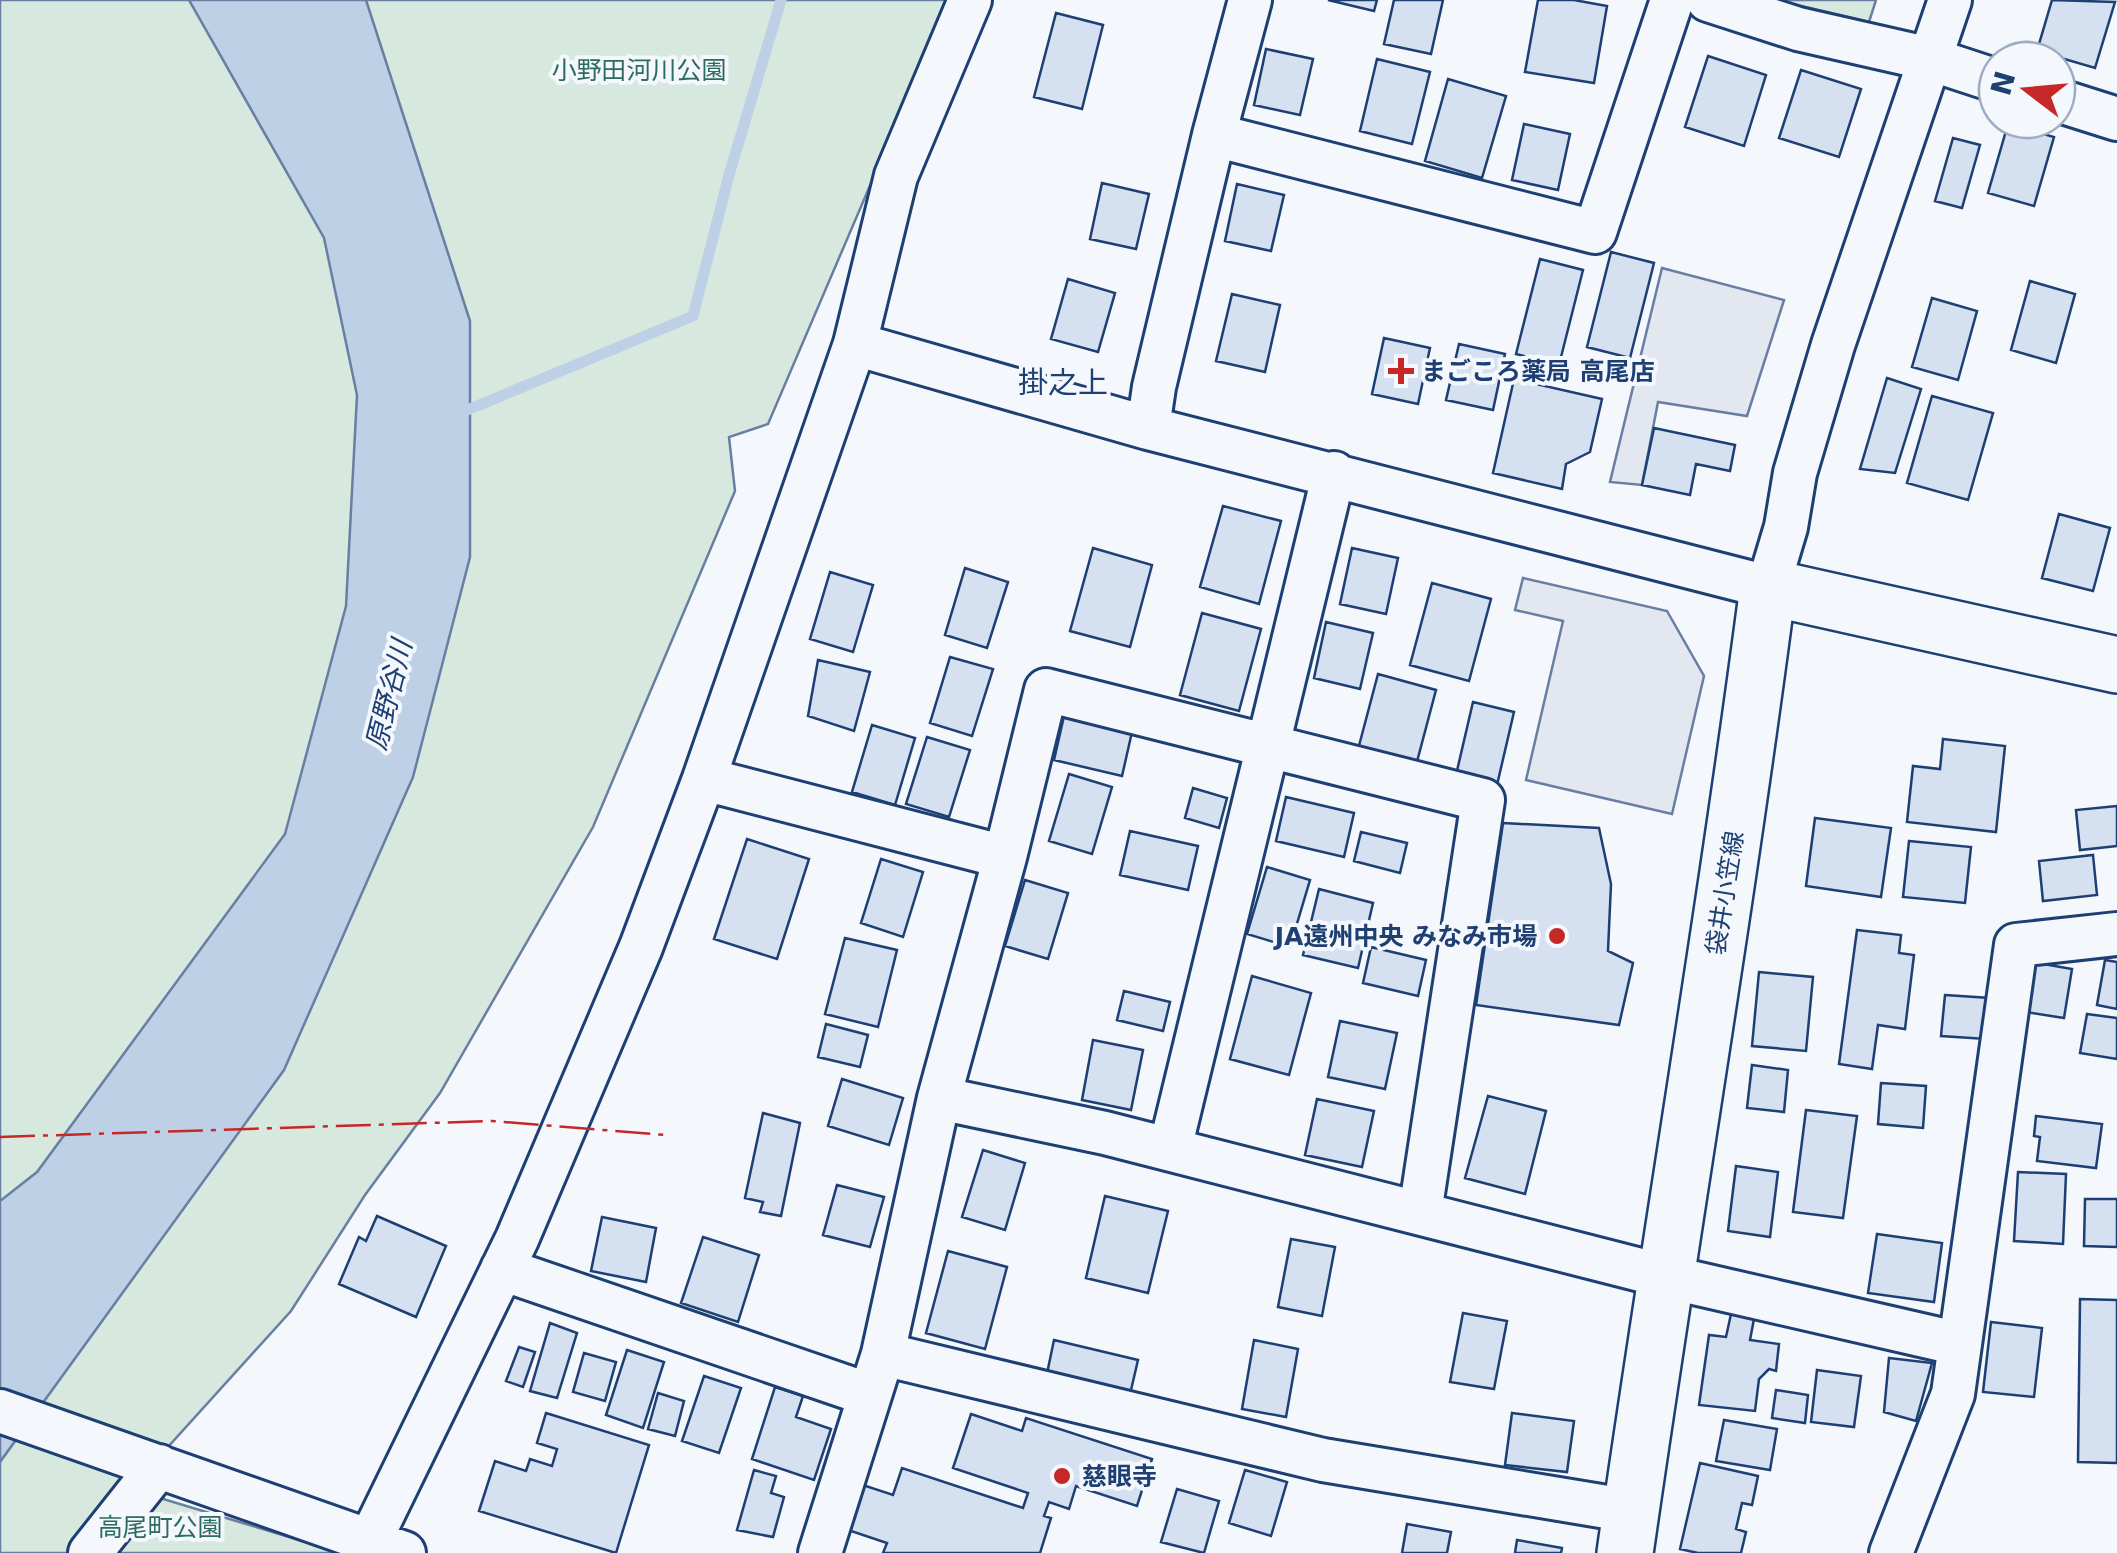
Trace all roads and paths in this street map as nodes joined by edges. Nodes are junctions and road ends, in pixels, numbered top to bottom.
1 (970, 0) edge
2 (1250, 0) edge
3 (1672, 0) edge
4 (1708, 0) edge
5 (1950, 0) edge
6 (1930, 59) junction
7 (1977, 74) edge
8 (2077, 106) edge
9 (2117, 119) edge
10 (1214, 135) junction
11 (855, 344) junction
12 (1148, 428) junction
13 (1334, 473) junction
14 (1768, 586) junction
15 (2117, 665) edge
16 (1269, 746) junction
17 (704, 778) junction
18 (1005, 857) junction
19 (2117, 934) edge
20 (939, 1098) junction
21 (1170, 1149) junction
22 (1420, 1213) junction
23 (502, 1269) junction
24 (1664, 1276) junction
25 (1960, 1344) junction
26 (883, 1354) junction
27 (870, 1396) junction
28 (0, 1410) edge
29 (159, 1466) junction
30 (1628, 1532) edge
31 (380, 1550) edge
32 (90, 1553) edge
33 (820, 1553) edge
34 (1891, 1553) edge

1 - 11 street
2 - 10 street
3 - 10 street
4 - 6 street
5 - 6 street
6 - 7 street
6 - 14 street
8 - 9 street
10 - 12 street
11 - 12 street
11 - 17 street
12 - 13 street
13 - 14 street
13 - 16 street
14 - 15 main road
14 - 24 main road, 袋井小笠線
16 - 18 street
16 - 21 street
16 - 22 street
17 - 18 street
17 - 23 street
18 - 20 street
19 - 25 street
20 - 21 street
20 - 26 street
21 - 22 street
22 - 24 street
23 - 27 street
23 - 31 street
24 - 25 street
24 - 30 main road, 袋井小笠線
25 - 34 street
26 - 27 street
26 - 30 street
27 - 33 street
28 - 29 street
29 - 31 street
29 - 32 street

